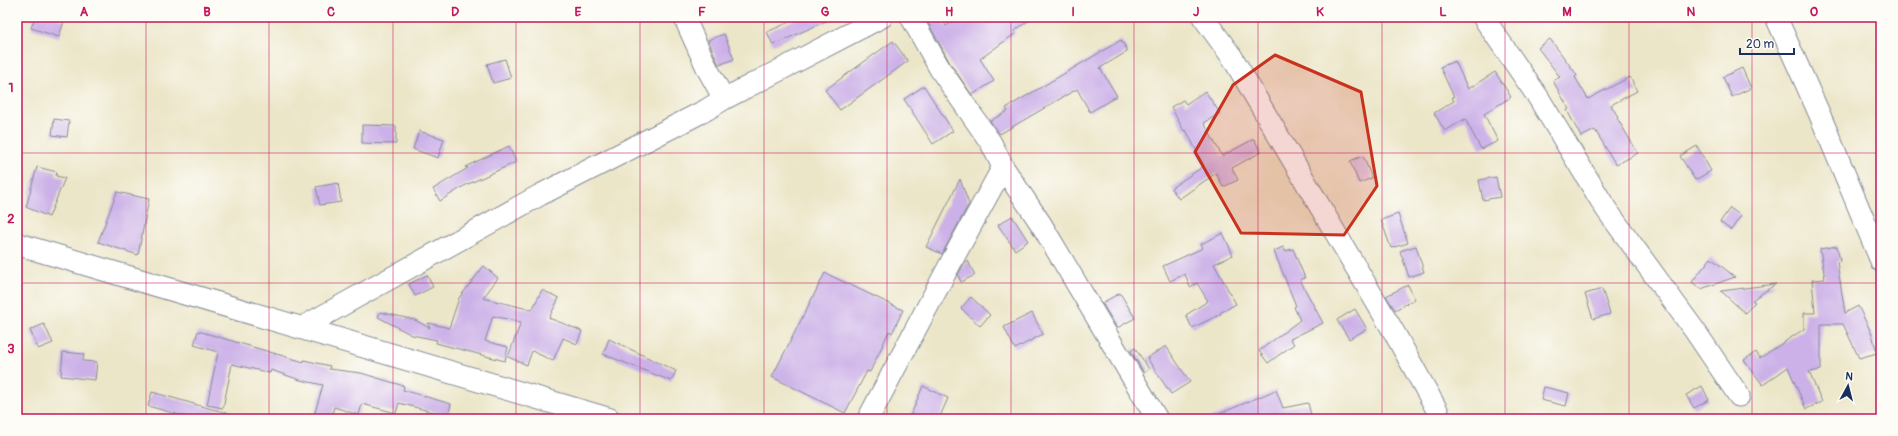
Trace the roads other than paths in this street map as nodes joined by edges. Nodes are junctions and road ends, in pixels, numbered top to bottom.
1 (684, 17) edge
2 (882, 17) edge
3 (911, 17) edge
4 (1203, 17) edge
5 (1482, 17) edge
6 (1776, 17) edge
7 (724, 99) junction
8 (1004, 167) junction
9 (17, 244) edge
10 (1881, 261) edge
11 (301, 328) junction
12 (1739, 396) dead end
13 (609, 419) edge
14 (868, 419) edge
15 (1157, 419) edge
16 (1440, 419) edge

1 - 7 street
2 - 7 street
3 - 8 street
4 - 16 street
5 - 12 street
6 - 10 street
7 - 11 street
8 - 14 street
8 - 15 street
9 - 11 street
11 - 13 street

